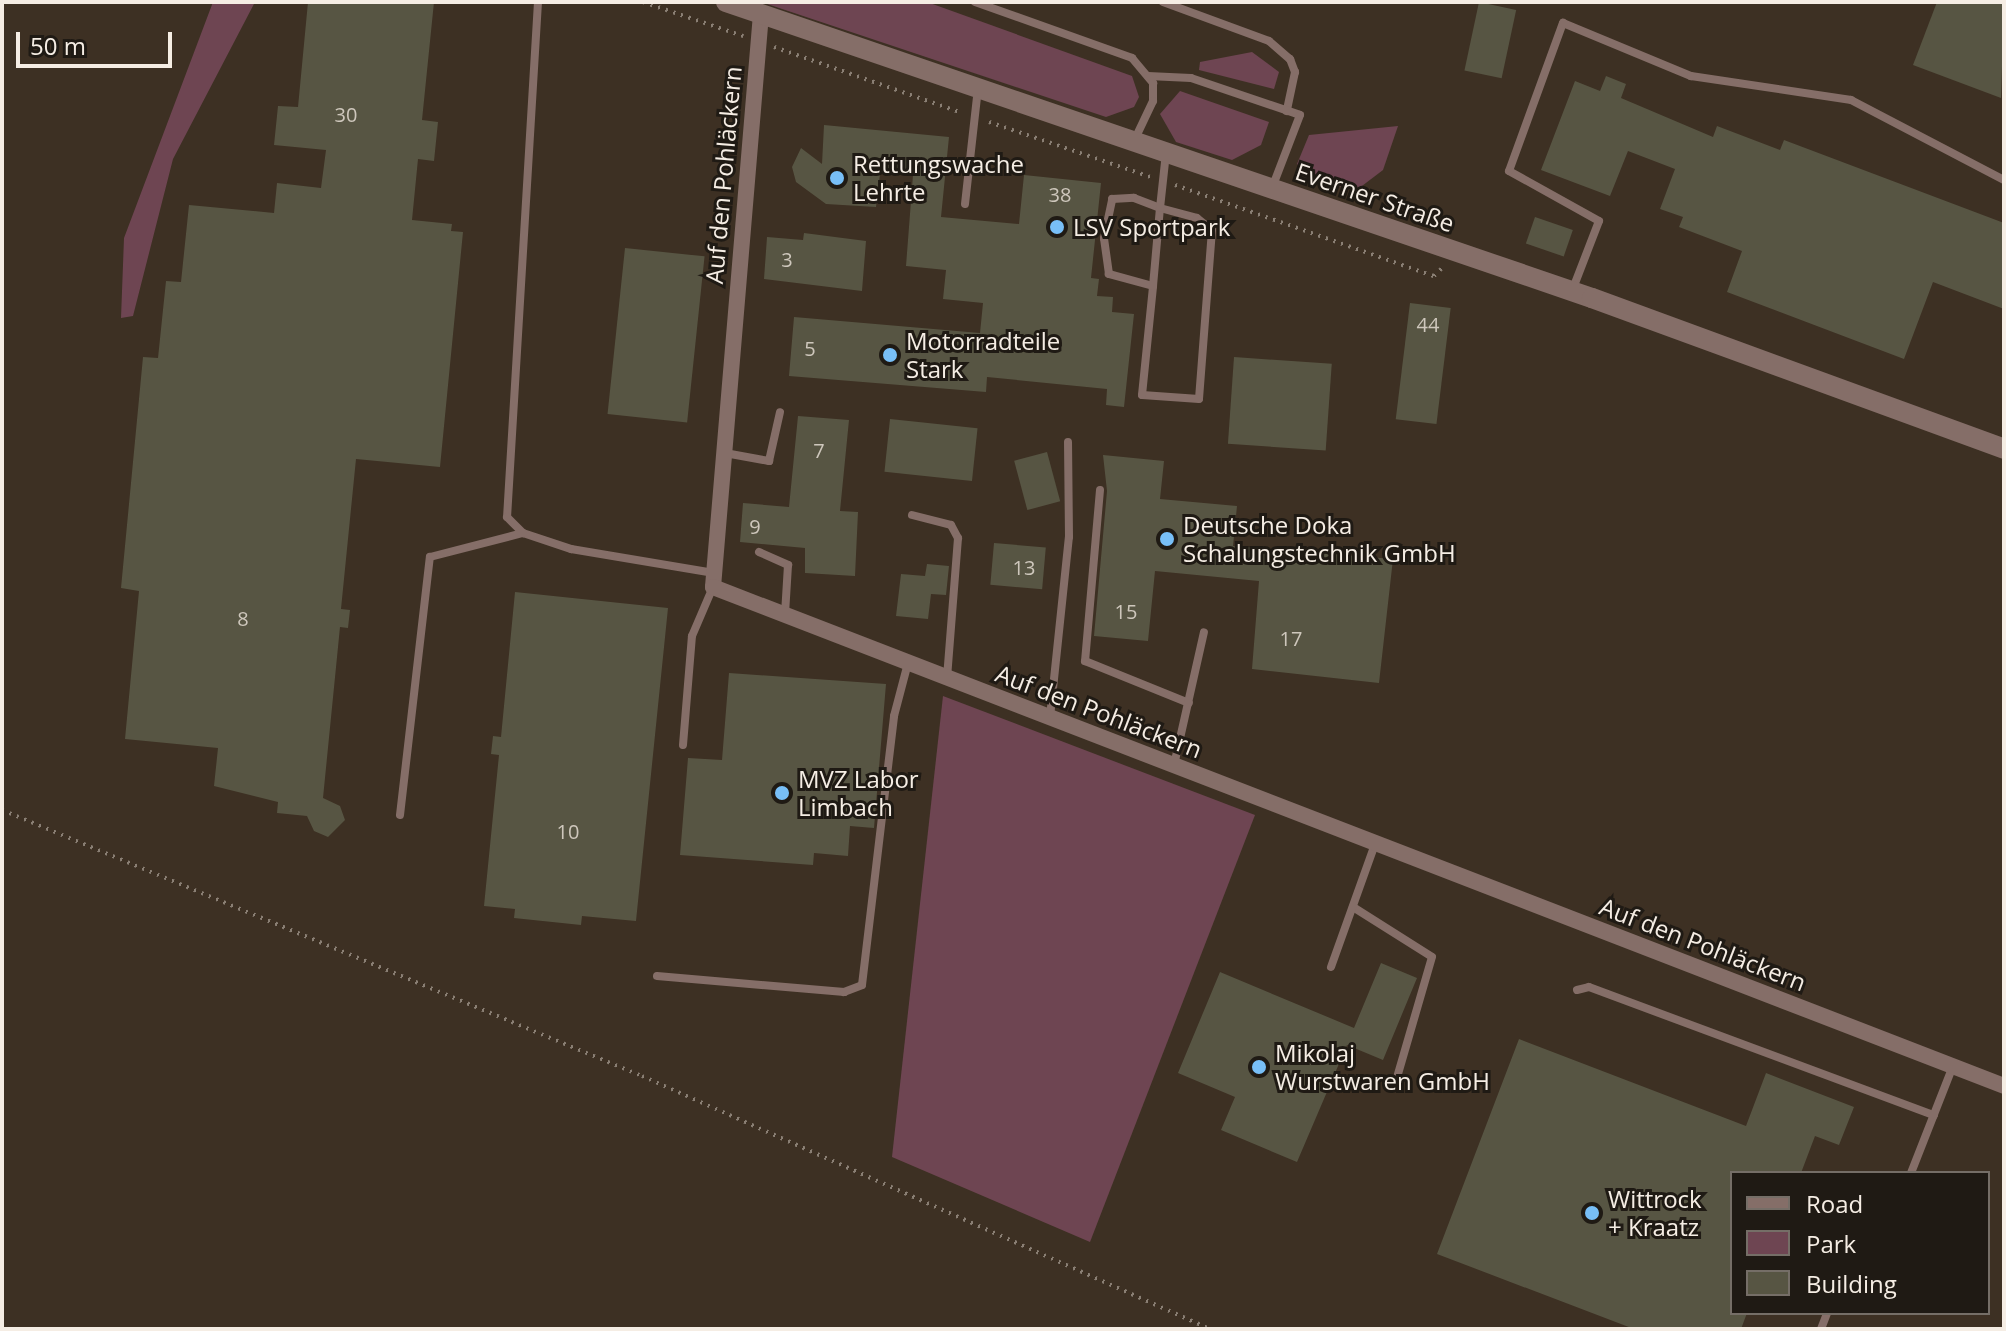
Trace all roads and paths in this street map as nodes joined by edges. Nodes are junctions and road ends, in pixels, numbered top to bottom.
1 (538, 2) edge
2 (643, 2) edge
3 (726, 2) edge
4 (975, 2) edge
5 (1163, 2) edge
6 (761, 14) junction
7 (759, 42) junction
8 (1148, 76) junction
9 (978, 88) junction
10 (1287, 111) junction
11 (973, 117) junction
12 (1133, 141) junction
13 (1166, 152) junction
14 (2004, 180) edge
15 (1163, 181) junction
16 (1272, 189) junction
17 (965, 204) dead end
18 (1160, 208) junction
19 (1457, 252) junction
20 (1153, 286) junction
21 (1571, 291) junction
22 (780, 412) dead end
23 (1068, 442) dead end
24 (2004, 449) edge
25 (724, 453) junction
26 (1100, 490) dead end
27 (912, 515) dead end
28 (523, 533) junction
29 (759, 552) dead end
30 (713, 580) junction
31 (784, 615) junction
32 (1204, 632) dead end
33 (908, 663) junction
34 (947, 678) junction
35 (1189, 703) junction
36 (1050, 717) junction
37 (683, 745) dead end
38 (1174, 766) junction
39 (2, 810) edge
40 (400, 815) dead end
41 (1375, 843) junction
42 (1353, 907) junction
43 (1331, 967) dead end
44 (657, 976) dead end
45 (1577, 990) dead end
46 (1953, 1066) junction
47 (1398, 1074) dead end
48 (2004, 1086) edge
49 (1934, 1115) junction
50 (1912, 1171) edge
51 (1210, 1329) edge

1 - 28 lane
2 - 7 path
3 - 6 street, Everner Straße
4 - 8 lane
5 - 10 lane
6 - 7 street, Auf den Pohläckern
6 - 9 street, Everner Straße
7 - 11 path
7 - 25 street, Auf den Pohläckern
8 - 10 lane
8 - 12 lane
9 - 11 lane
9 - 12 street, Everner Straße
10 - 16 lane
11 - 15 path
11 - 17 lane
12 - 13 street, Everner Straße
13 - 15 lane
13 - 16 street, Everner Straße
14 - 21 lane
15 - 18 lane
15 - 19 path
16 - 19 street, Everner Straße
18 - 20 lane
18 - 20 lane
18 - 20 lane
19 - 21 street, Everner Straße
21 - 24 street, Everner Straße
22 - 25 lane
23 - 36 lane
25 - 30 street, Auf den Pohläckern
26 - 35 lane
27 - 34 lane
28 - 30 lane
28 - 40 lane
29 - 31 lane
30 - 31 street, Auf den Pohläckern
30 - 37 lane
31 - 33 street, Auf den Pohläckern
32 - 35 lane
33 - 34 street, Auf den Pohläckern
33 - 44 lane
34 - 36 street, Auf den Pohläckern
35 - 38 lane
36 - 38 street, Auf den Pohläckern
38 - 41 street, Auf den Pohläckern
39 - 51 path
41 - 42 lane
41 - 46 street, Auf den Pohläckern
42 - 43 lane
42 - 47 lane
45 - 49 lane
46 - 48 street, Auf den Pohläckern
46 - 49 lane
49 - 50 lane

